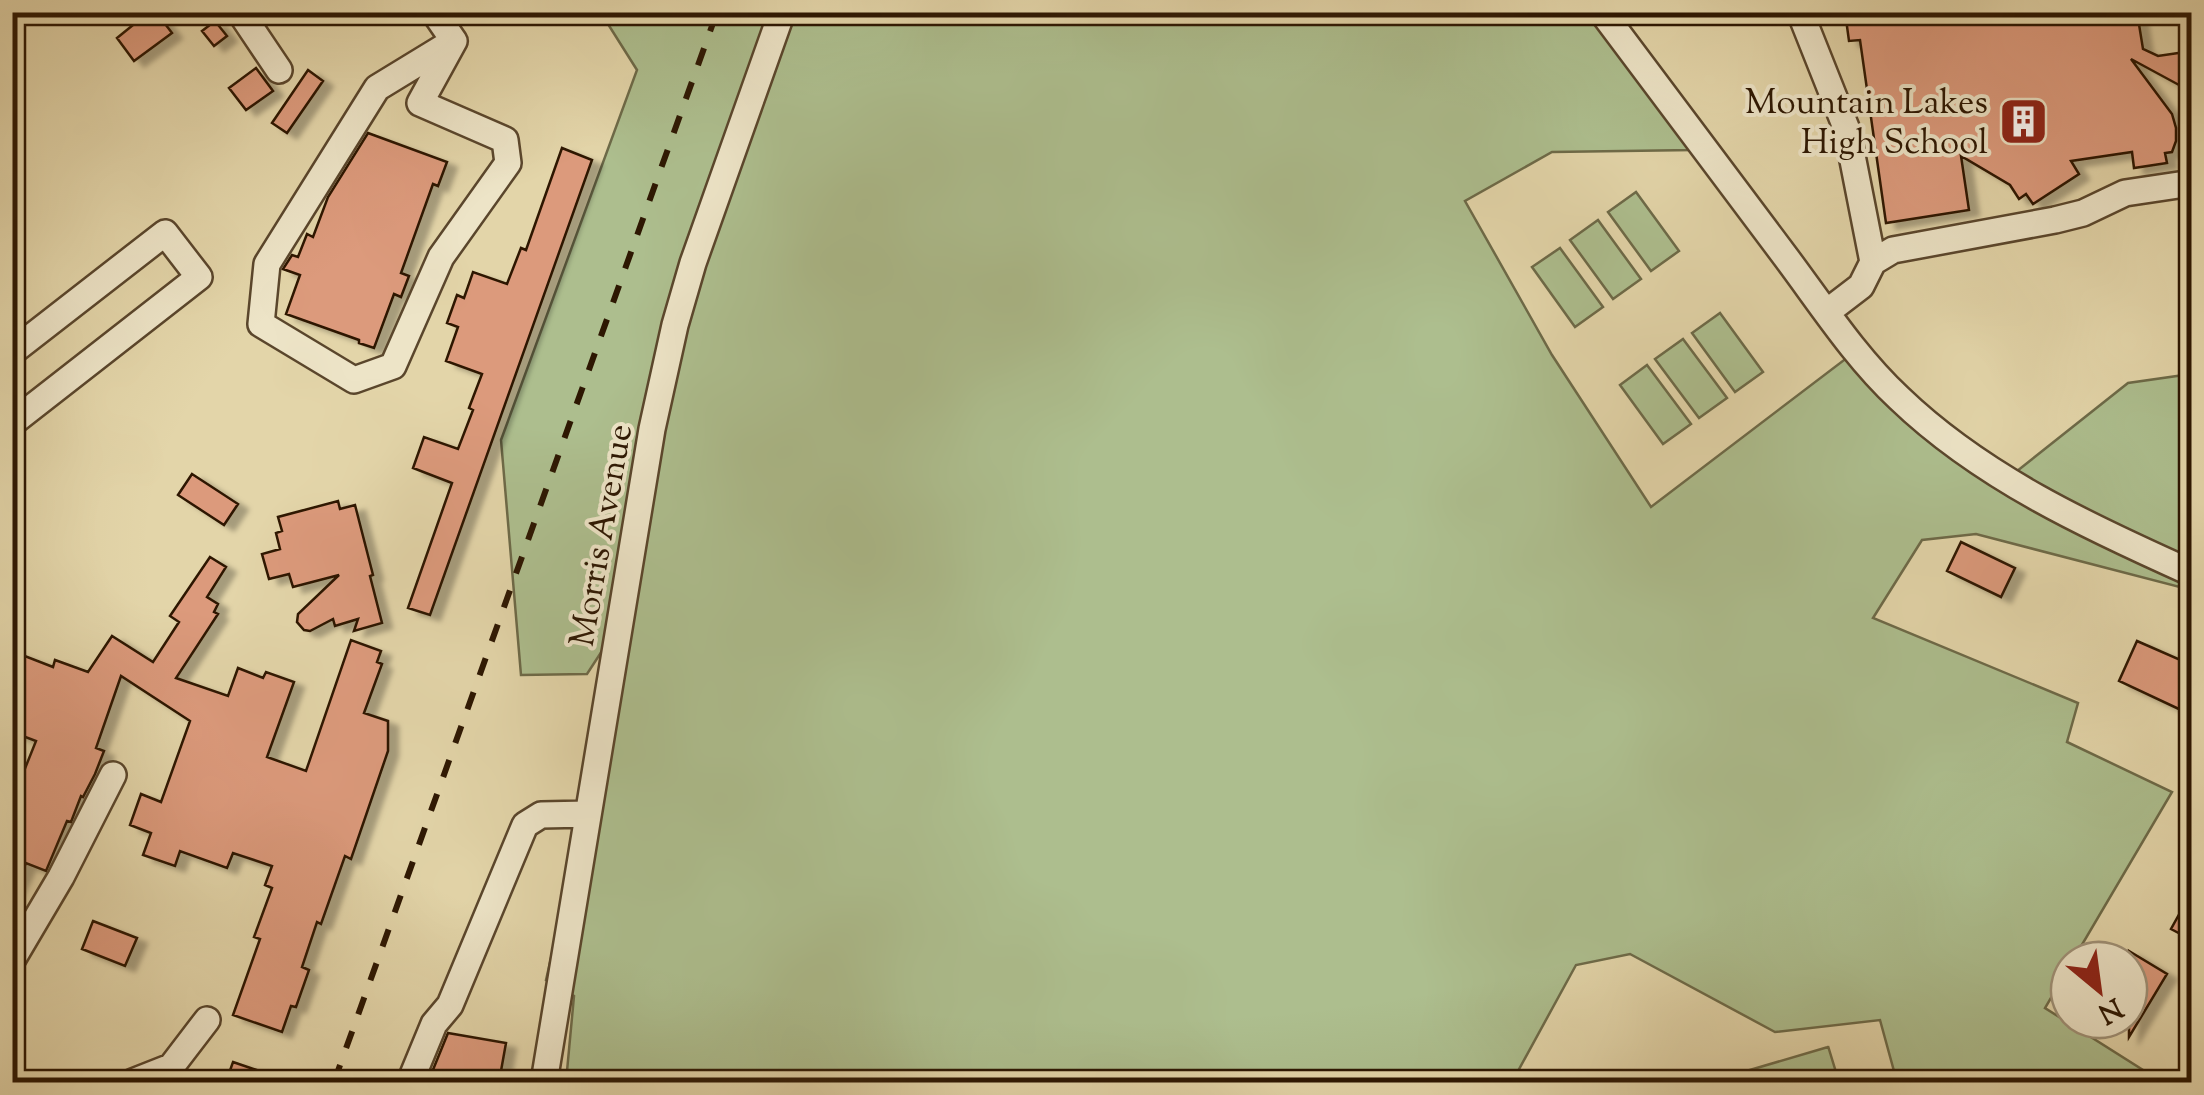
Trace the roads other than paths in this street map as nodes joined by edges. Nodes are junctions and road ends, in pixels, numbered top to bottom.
1 (240, 12) edge
2 (434, 12) edge
3 (782, 12) edge
4 (1602, 12) edge
5 (1800, 12) edge
6 (454, 41) junction
7 (279, 70) dead end
8 (2192, 183) edge
9 (1873, 262) junction
10 (1828, 312) junction
11 (12, 352) edge
12 (12, 423) edge
13 (2192, 573) edge
14 (113, 775) dead end
15 (588, 814) junction
16 (12, 960) edge
17 (207, 1020) dead end
18 (133, 1082) edge
19 (410, 1082) edge
20 (544, 1082) edge

1 - 7 street
2 - 6 street
3 - 15 street, Morris Avenue
4 - 10 street
5 - 9 street
6 - 6 street
8 - 9 street
9 - 10 street
10 - 13 street
11 - 12 street
14 - 16 street
15 - 19 street
15 - 20 street, Morris Avenue
17 - 18 street

